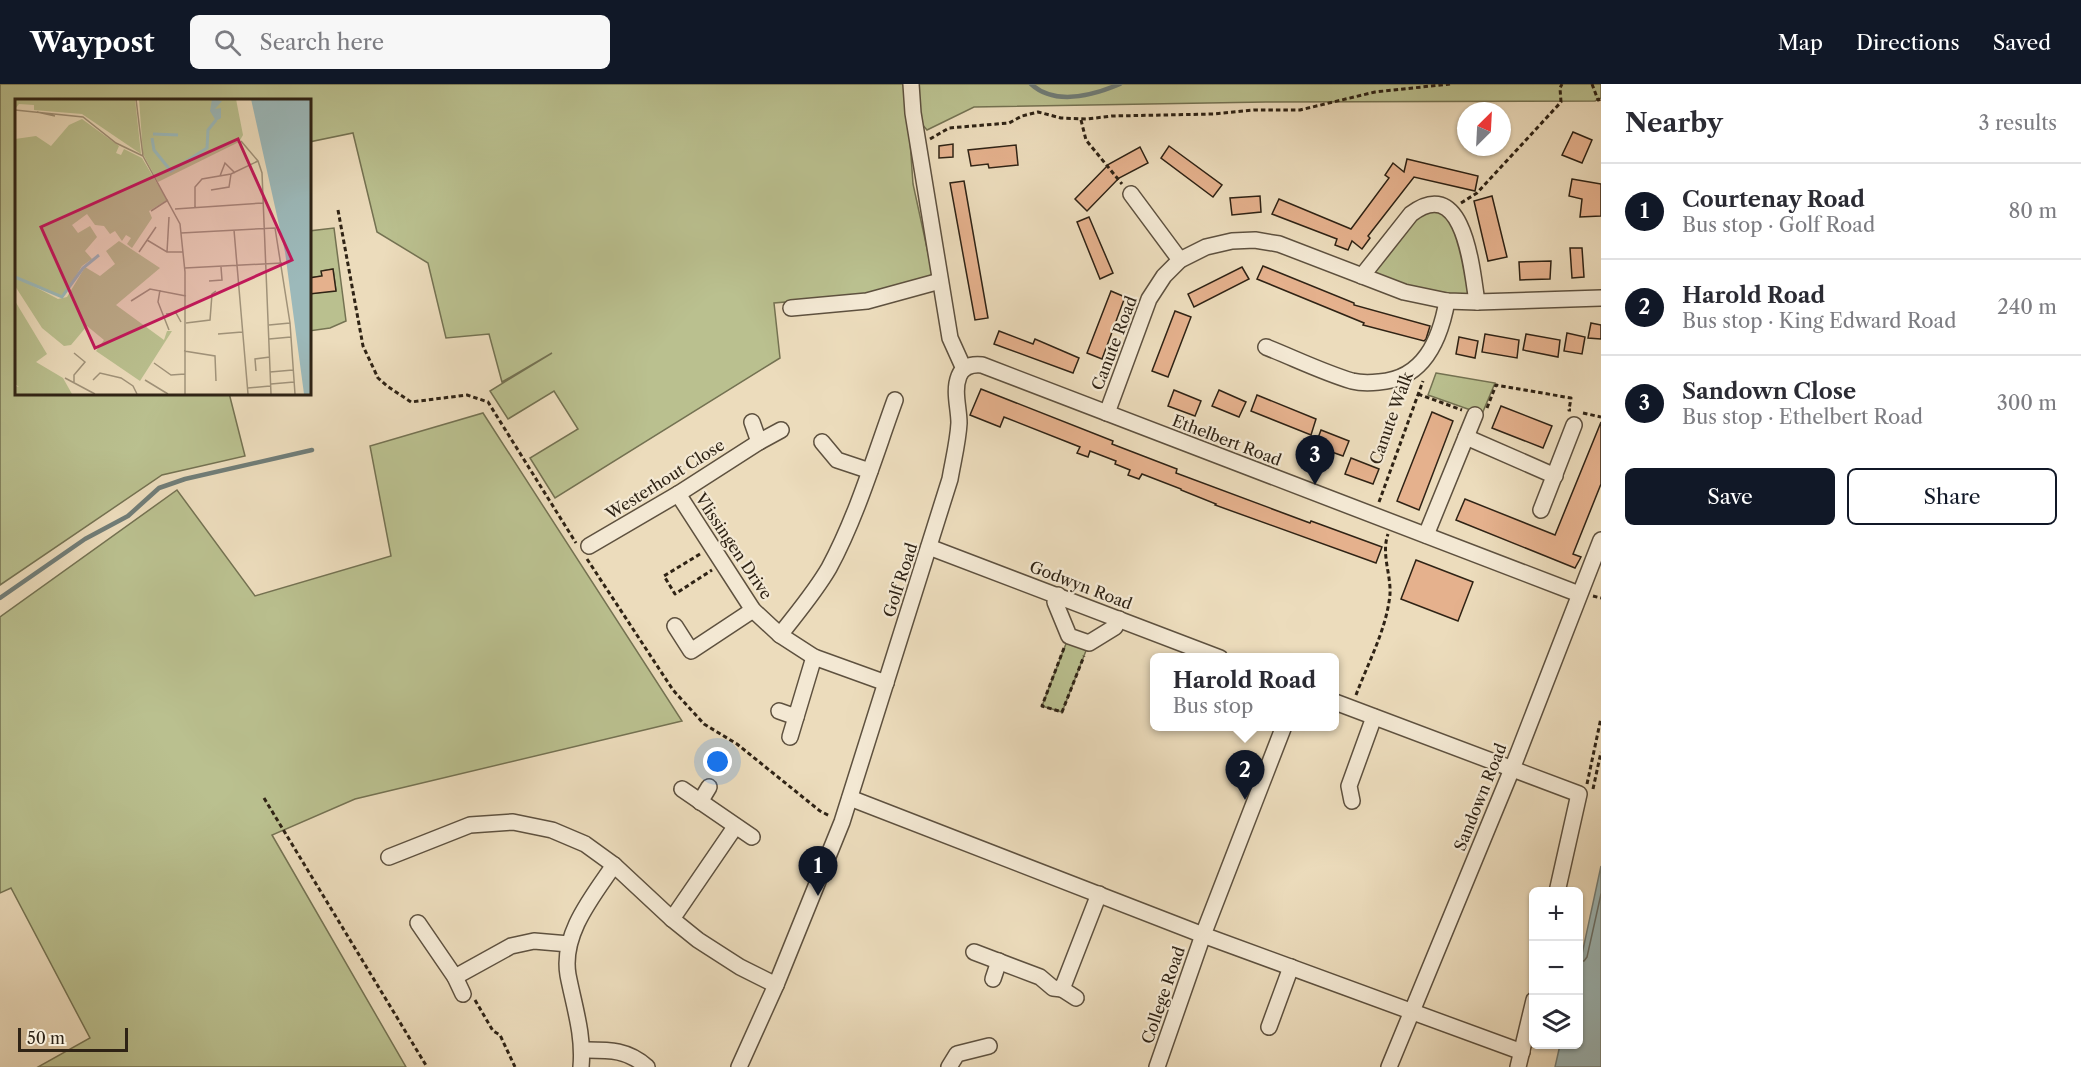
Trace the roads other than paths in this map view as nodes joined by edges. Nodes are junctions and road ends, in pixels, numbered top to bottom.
1 (911, 84) edge
2 (1131, 194) road end
3 (1180, 260) junction
4 (1362, 276) junction
5 (940, 281) junction
6 (1601, 297) edge
7 (1447, 301) junction
8 (1477, 302) junction
9 (792, 308) dead end
10 (1266, 347) dead end
11 (964, 369) junction
12 (894, 400) dead end
13 (1107, 413) junction
14 (1475, 415) dead end
15 (752, 422) dead end
16 (1574, 425) dead end
17 (781, 430) dead end
18 (1466, 437) junction
19 (759, 441) junction
20 (822, 442) dead end
21 (870, 471) junction
22 (1555, 476) junction
23 (678, 494) junction
24 (1541, 510) dead end
25 (1426, 535) junction
26 (1601, 540) edge
27 (929, 547) junction
28 (583, 548) road end
29 (1579, 594) junction
30 (1058, 595) junction
31 (753, 610) junction
32 (1119, 619) junction
33 (675, 626) dead end
34 (780, 635) junction
35 (1209, 653) edge
36 (814, 657) junction
37 (886, 683) junction
38 (1339, 704) edge
39 (779, 711) dead end
40 (796, 717) junction
41 (1374, 717) junction
42 (1282, 731) edge
43 (790, 737) dead end
44 (1512, 769) junction
45 (710, 787) dead end
46 (682, 789) dead end
47 (850, 798) junction
48 (1352, 801) dead end
49 (700, 802) junction
50 (735, 827) junction
51 (752, 837) dead end
52 (389, 857) dead end
53 (614, 865) junction
54 (1558, 887) edge
55 (1099, 894) junction
56 (672, 919) junction
57 (418, 923) dead end
58 (1203, 935) junction
59 (569, 944) junction
60 (974, 952) dead end
61 (999, 962) junction
62 (1291, 967) junction
63 (455, 977) junction
64 (993, 979) dead end
65 (776, 985) junction
66 (1062, 989) junction
67 (464, 994) road end
68 (1076, 998) dead end
69 (1411, 1012) junction
70 (1529, 1018) edge
71 (1269, 1027) dead end
72 (990, 1046) dead end
73 (583, 1050) junction
74 (1520, 1060) edge
75 (581, 1067) edge
76 (647, 1067) edge
77 (739, 1067) edge
78 (949, 1067) edge
79 (1157, 1067) edge
80 (1389, 1067) edge

1 - 5 street
2 - 3 street
3 - 4 street, Canute Road
3 - 13 street, Canute Road
4 - 7 street, Canute Road
4 - 8 street
5 - 9 street
5 - 11 street
6 - 8 street, Canute Road
7 - 8 street, Canute Road
7 - 10 street, Canute Walk
11 - 13 street, Ethelbert Road
11 - 27 street, Golf Road
12 - 21 street
13 - 25 street, Ethelbert Road
14 - 18 street
15 - 19 street
16 - 22 street
17 - 19 street, Westerhout Close
18 - 22 street
18 - 25 street
19 - 23 street, Westerhout Close
20 - 21 street
21 - 34 street
22 - 24 street
23 - 28 street, Westerhout Close
23 - 31 street, Vlissingen Drive
25 - 29 street, Ethelbert Road
26 - 29 street, Sandown Road
27 - 30 street, Godwyn Road
27 - 37 street, Golf Road
29 - 44 street, Sandown Road
30 - 32 street, Godwyn Road
30 - 32 street
31 - 33 street
31 - 34 street, Vlissingen Drive
32 - 35 street, Godwyn Road
34 - 36 street, Vlissingen Drive
36 - 37 street, Vlissingen Drive
36 - 40 street
37 - 47 street, Golf Road
38 - 41 street
39 - 40 street
40 - 43 street
41 - 44 street
41 - 48 street
42 - 58 street, College Road
44 - 54 street
44 - 69 street, Sandown Road
45 - 49 street
46 - 49 street
47 - 55 street
47 - 65 street, Golf Road
49 - 50 street
50 - 51 street
50 - 56 street
52 - 53 street
53 - 56 street
53 - 59 street
55 - 58 street
55 - 66 street
56 - 65 street
57 - 63 street
58 - 62 street
58 - 79 street, College Road
59 - 63 street
59 - 73 street
60 - 61 street
61 - 64 street
61 - 66 street
62 - 69 street
62 - 71 street
63 - 67 street
65 - 77 street, Golf Road
66 - 68 street
69 - 74 street
69 - 80 street, Sandown Road
70 - 74 street
72 - 78 street
73 - 75 street
73 - 76 street

